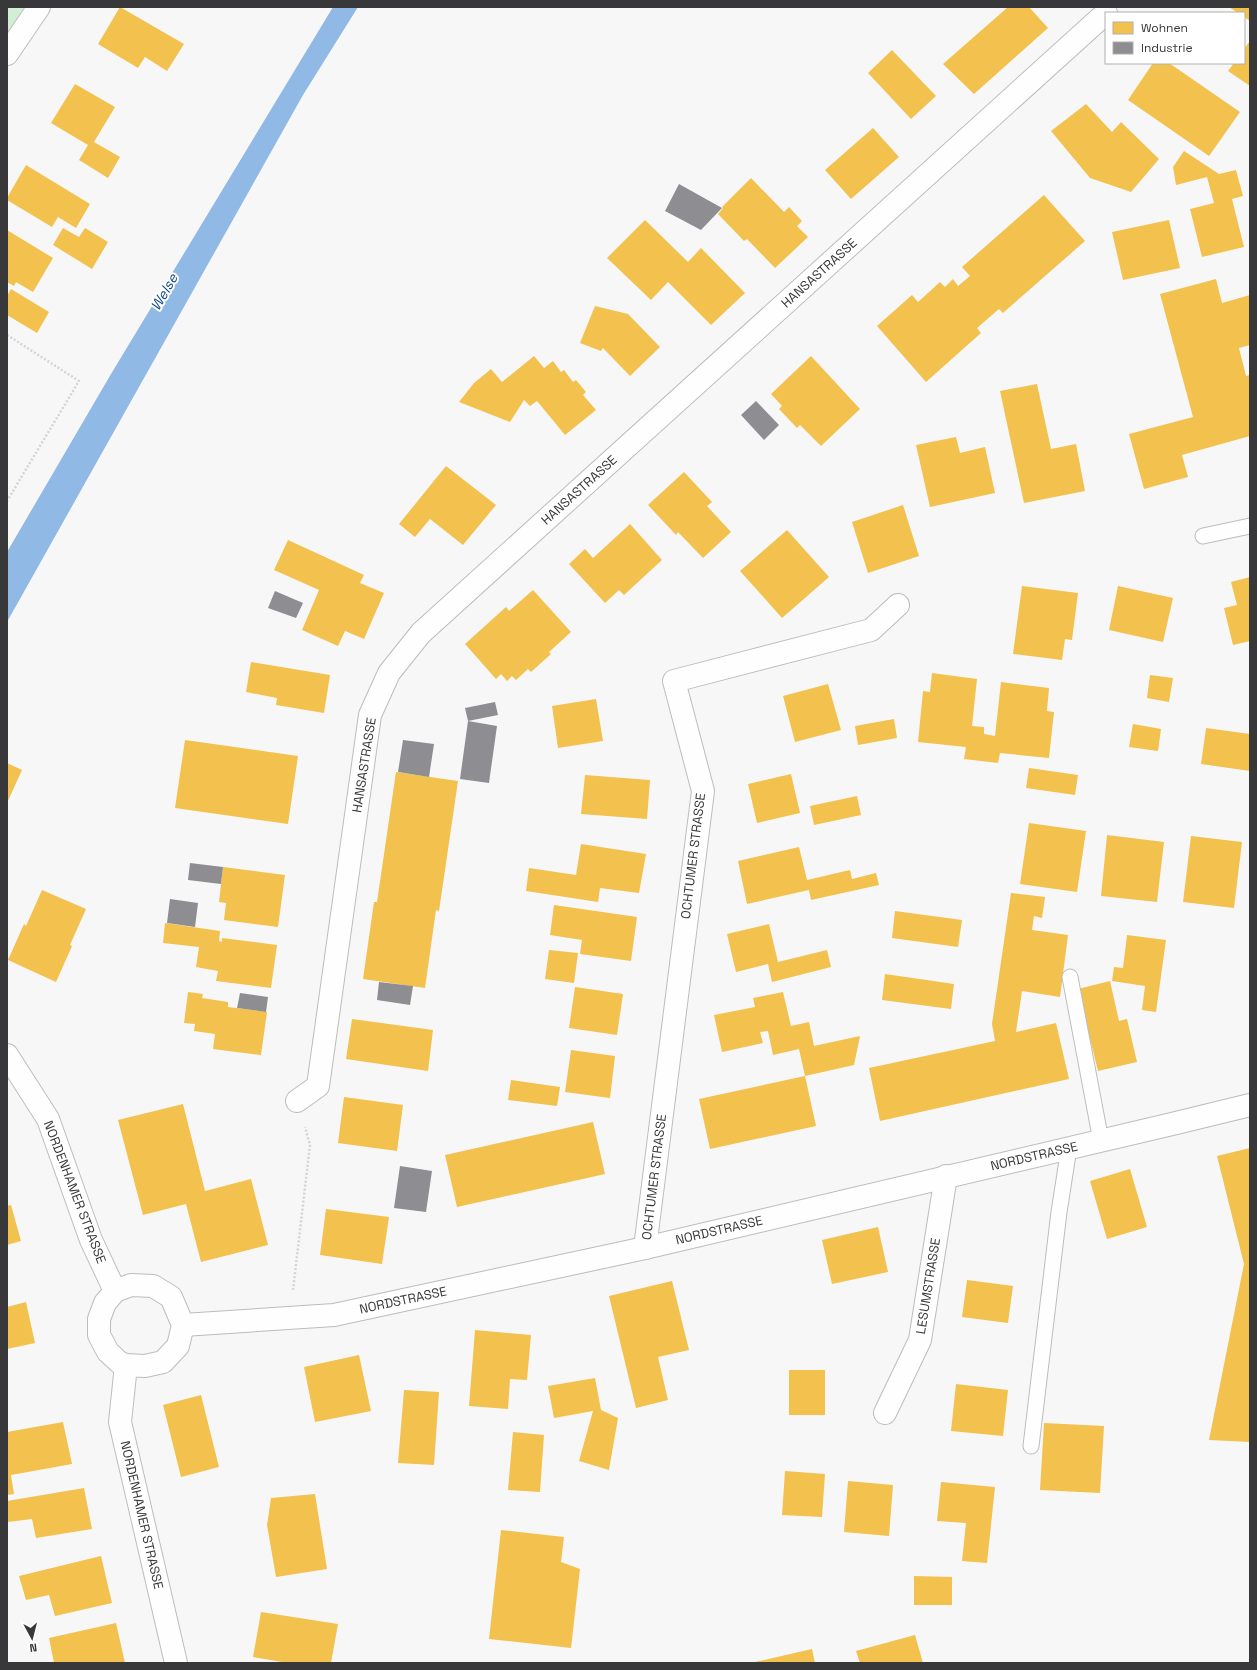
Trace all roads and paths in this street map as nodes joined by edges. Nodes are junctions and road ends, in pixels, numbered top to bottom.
1 (39, 7) edge
2 (1105, 14) edge
3 (7, 54) edge
4 (7, 335) edge
5 (7, 501) edge
6 (1250, 526) edge
7 (1203, 536) dead end
8 (898, 604) dead end
9 (1070, 977) dead end
10 (7, 1055) edge
11 (297, 1102) joint
12 (1250, 1105) edge
13 (1101, 1141) junction
14 (1069, 1148) junction
15 (946, 1176) junction
16 (645, 1248) junction
17 (115, 1291) junction
18 (287, 1294) dead end
19 (183, 1325) junction
20 (126, 1365) junction
21 (885, 1413) dead end
22 (1031, 1446) dead end
23 (176, 1663) edge

1 - 3 street
2 - 11 street, HANSASTRASSE
4 - 5 path
6 - 7 lane
8 - 16 street, OCHTUMER STRASSE
9 - 13 lane
10 - 17 street, NORDENHAMER STRASSE
11 - 18 path
12 - 13 street, NORDSTRASSE
13 - 14 street, NORDSTRASSE
14 - 15 street, NORDSTRASSE
14 - 22 lane
15 - 16 street, NORDSTRASSE
15 - 21 street, LESUMSTRASSE
16 - 19 street, NORDSTRASSE
17 - 19 street
17 - 20 street
19 - 20 street
20 - 23 street, NORDENHAMER STRASSE

